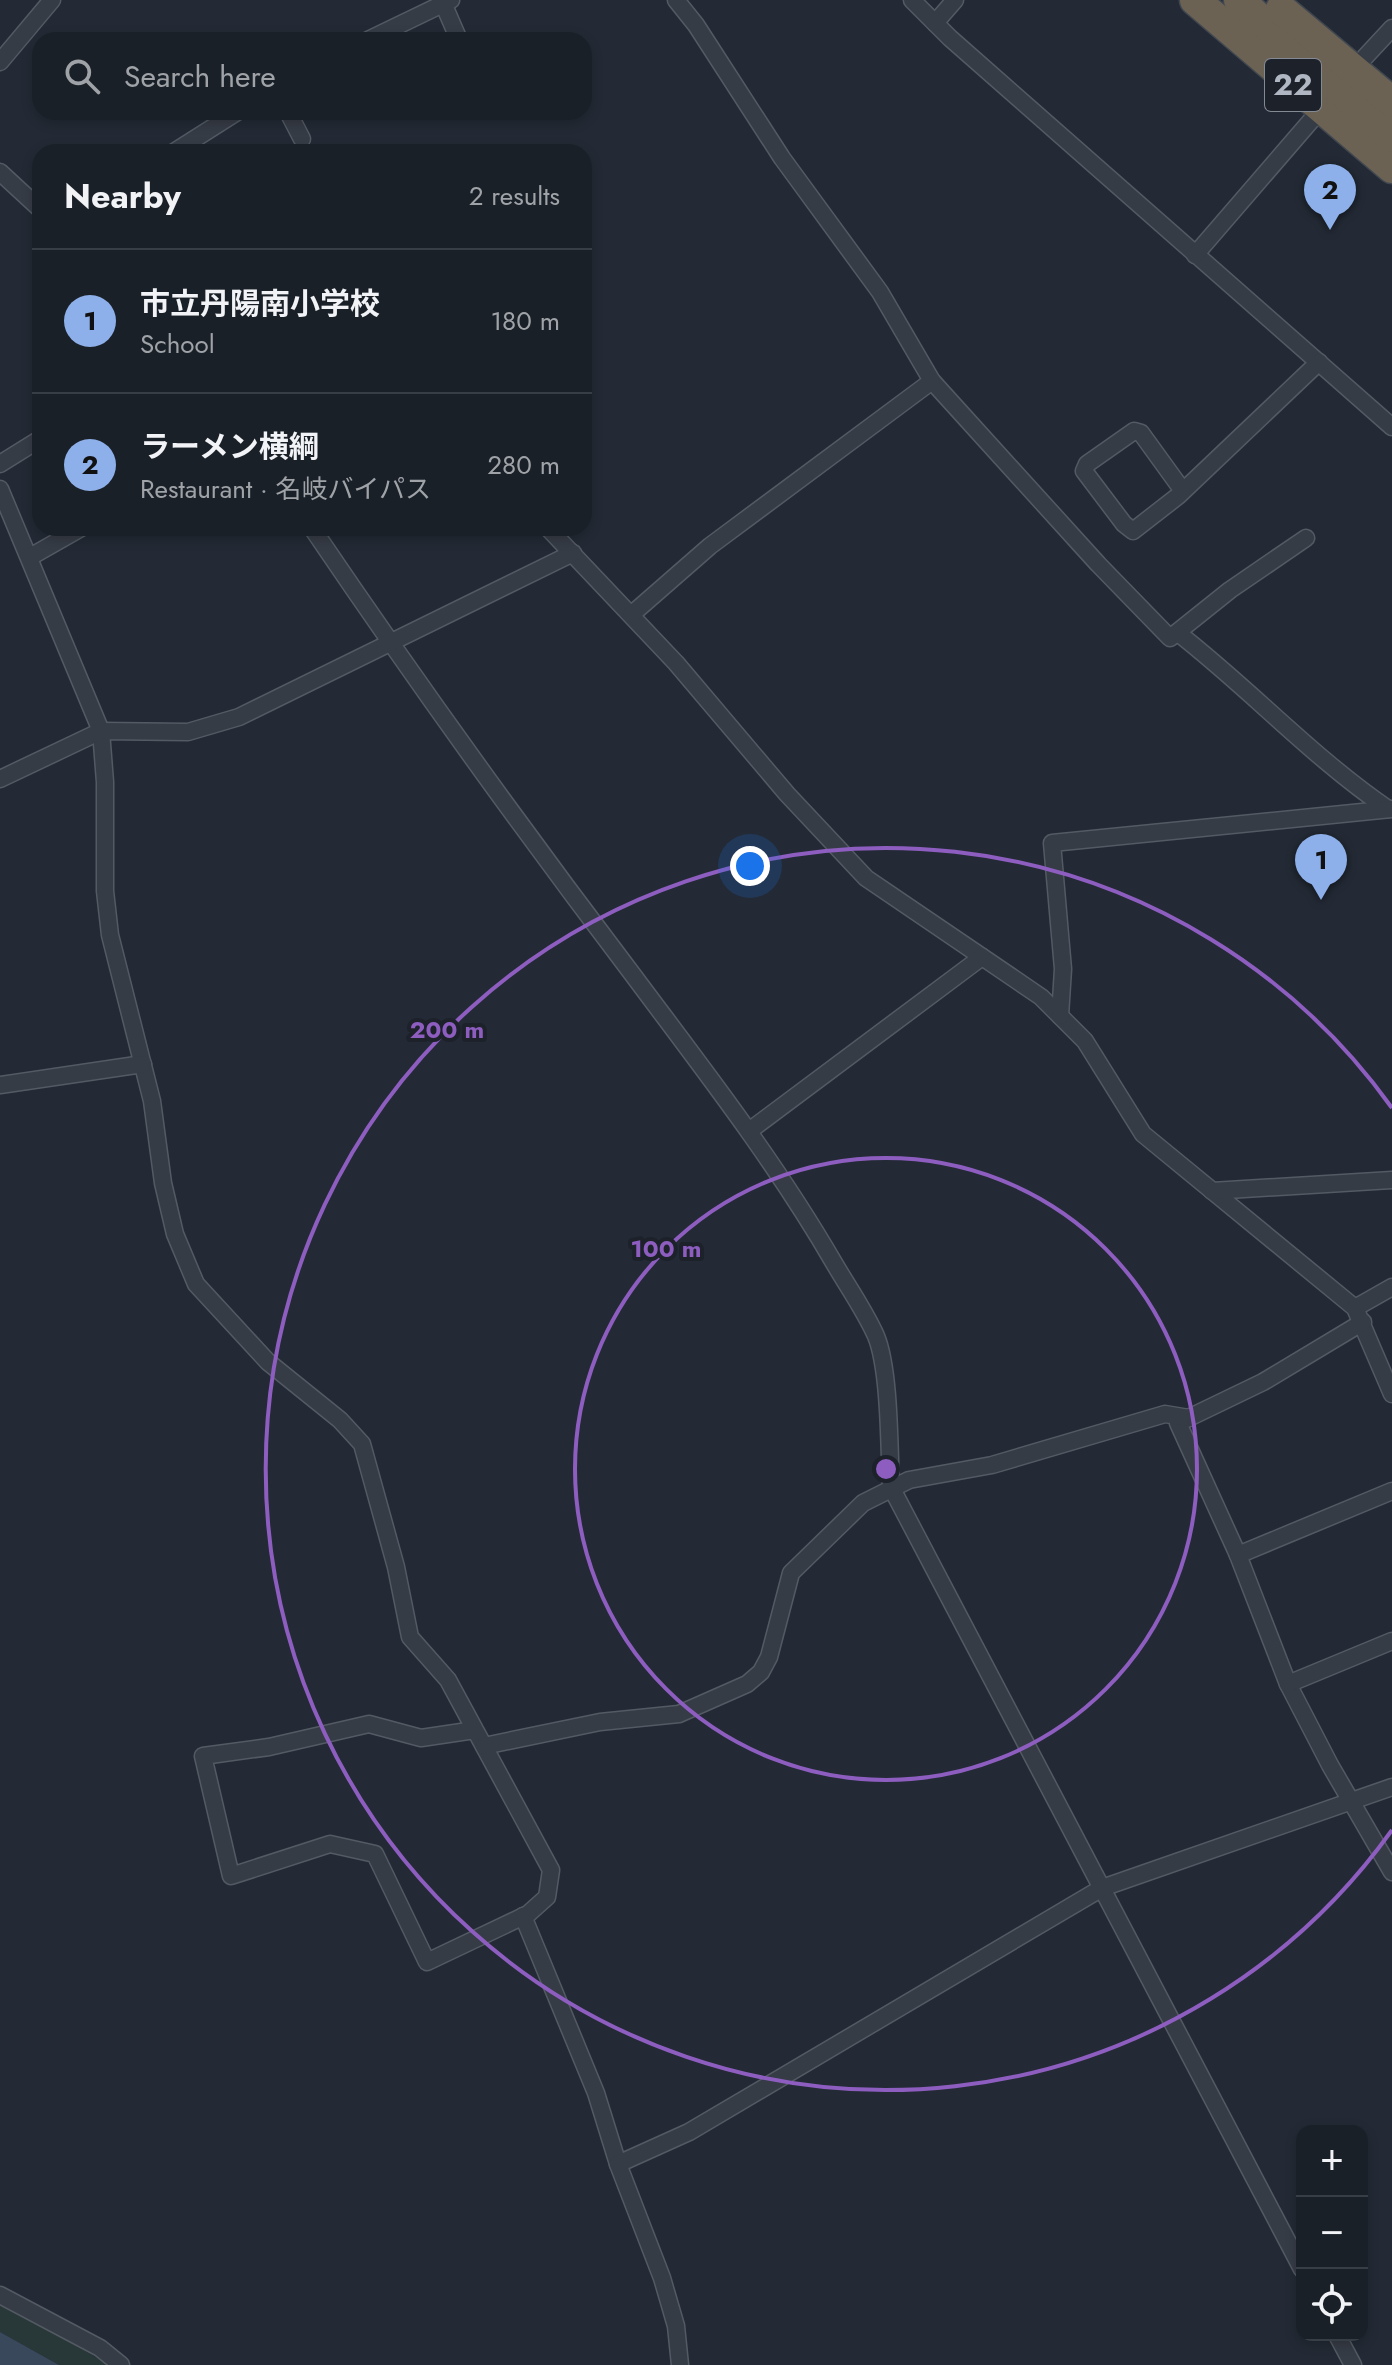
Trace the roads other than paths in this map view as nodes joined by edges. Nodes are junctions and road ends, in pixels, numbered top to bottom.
1 (52, 0) edge
2 (676, 0) edge
3 (912, 0) edge
4 (955, 0) edge
5 (1195, 0) edge
6 (1215, 0) edge
7 (1239, 0) edge
8 (1270, 0) edge
9 (1301, 0) edge
10 (440, 3) edge
11 (935, 23) junction
12 (1392, 28) edge
13 (384, 32) edge
14 (455, 32) edge
15 (1365, 57) junction
16 (0, 62) edge
17 (1392, 80) edge
18 (1392, 102) edge
19 (1321, 109) junction
20 (224, 120) edge
21 (292, 120) edge
22 (1392, 137) edge
23 (302, 139) dead end
24 (187, 144) edge
25 (1392, 151) edge
26 (1392, 168) edge
27 (0, 172) edge
28 (32, 202) edge
29 (1195, 255) junction
30 (1319, 362) junction
31 (932, 381) junction
32 (1392, 427) edge
33 (32, 444) edge
34 (0, 464) edge
35 (0, 489) edge
36 (1183, 491) junction
37 (67, 536) edge
38 (317, 536) edge
39 (556, 536) edge
40 (1306, 538) dead end
41 (573, 553) junction
42 (30, 557) junction
43 (631, 615) junction
44 (1178, 633) junction
45 (390, 644) junction
46 (101, 731) junction
47 (0, 779) edge
48 (1390, 809) edge
49 (982, 957) junction
50 (1060, 1016) junction
51 (143, 1064) junction
52 (0, 1085) edge
53 (749, 1131) junction
54 (1392, 1180) edge
55 (1212, 1191) junction
56 (1392, 1287) edge
57 (1359, 1315) junction
58 (1392, 1394) edge
59 (1189, 1418) junction
60 (891, 1487) junction
61 (1392, 1491) edge
62 (1238, 1555) junction
63 (1392, 1641) edge
64 (1288, 1684) junction
65 (475, 1730) junction
66 (484, 1746) junction
67 (1392, 1787) edge
68 (1353, 1803) junction
69 (1392, 1872) edge
70 (1102, 1888) junction
71 (523, 1916) junction
72 (618, 2164) junction
73 (1296, 2258) edge
74 (0, 2295) edge
75 (1340, 2341) edge
76 (121, 2365) edge
77 (680, 2365) edge
78 (1353, 2365) edge

1 - 16 street
2 - 31 street
3 - 11 street
4 - 11 street
5 - 19 highway, 22
6 - 25 highway
7 - 22 highway
8 - 18 highway
9 - 15 highway, 22
10 - 13 street
10 - 14 street
11 - 29 street
12 - 15 street
15 - 17 highway, 22
19 - 26 highway, 22
19 - 29 street
20 - 24 street
21 - 23 street
27 - 28 street
29 - 30 street
30 - 32 street
30 - 36 street
31 - 43 street
31 - 44 street
33 - 34 street
35 - 42 street
36 - 36 street
37 - 42 street
38 - 45 street
39 - 41 street
40 - 44 street
41 - 43 street
41 - 45 street
42 - 46 street
43 - 49 street
44 - 48 street
45 - 46 street
45 - 53 street
46 - 47 street
46 - 51 street
48 - 50 street
49 - 50 street
49 - 53 street
50 - 55 street
51 - 52 street
51 - 65 street
53 - 60 street
54 - 55 street
55 - 57 street
56 - 57 street
57 - 58 street
57 - 59 street
59 - 60 street
59 - 62 street
60 - 66 street
60 - 70 street
61 - 62 street
62 - 64 street
63 - 64 street
64 - 68 street
65 - 66 street
65 - 71 street
66 - 71 street
67 - 68 street
68 - 69 street
68 - 70 street
70 - 72 street
70 - 73 street
71 - 72 street
72 - 77 street
74 - 76 street
75 - 78 street

